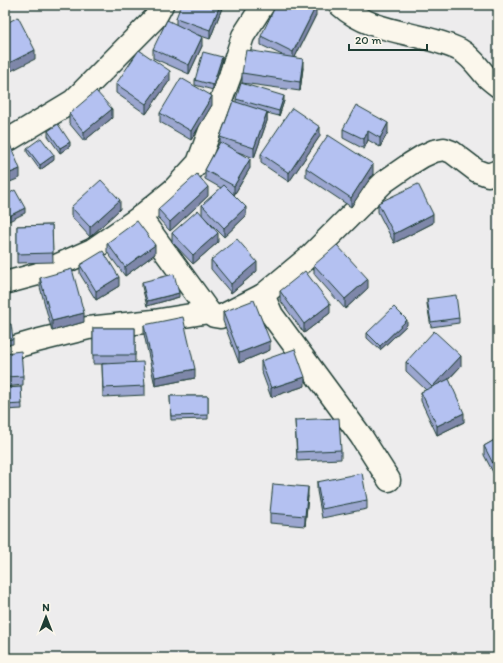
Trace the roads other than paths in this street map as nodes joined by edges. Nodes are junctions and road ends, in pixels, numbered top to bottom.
1 (162, 5) edge
2 (263, 5) edge
3 (340, 5) edge
4 (498, 86) edge
5 (5, 142) edge
6 (498, 171) edge
7 (140, 217) junction
8 (5, 283) edge
9 (263, 295) junction
10 (209, 312) junction
11 (5, 350) edge
12 (389, 480) dead end

1 - 5 street
2 - 7 street
3 - 4 street
6 - 9 street
7 - 8 street
7 - 10 street
9 - 10 street
9 - 12 street
10 - 11 street

